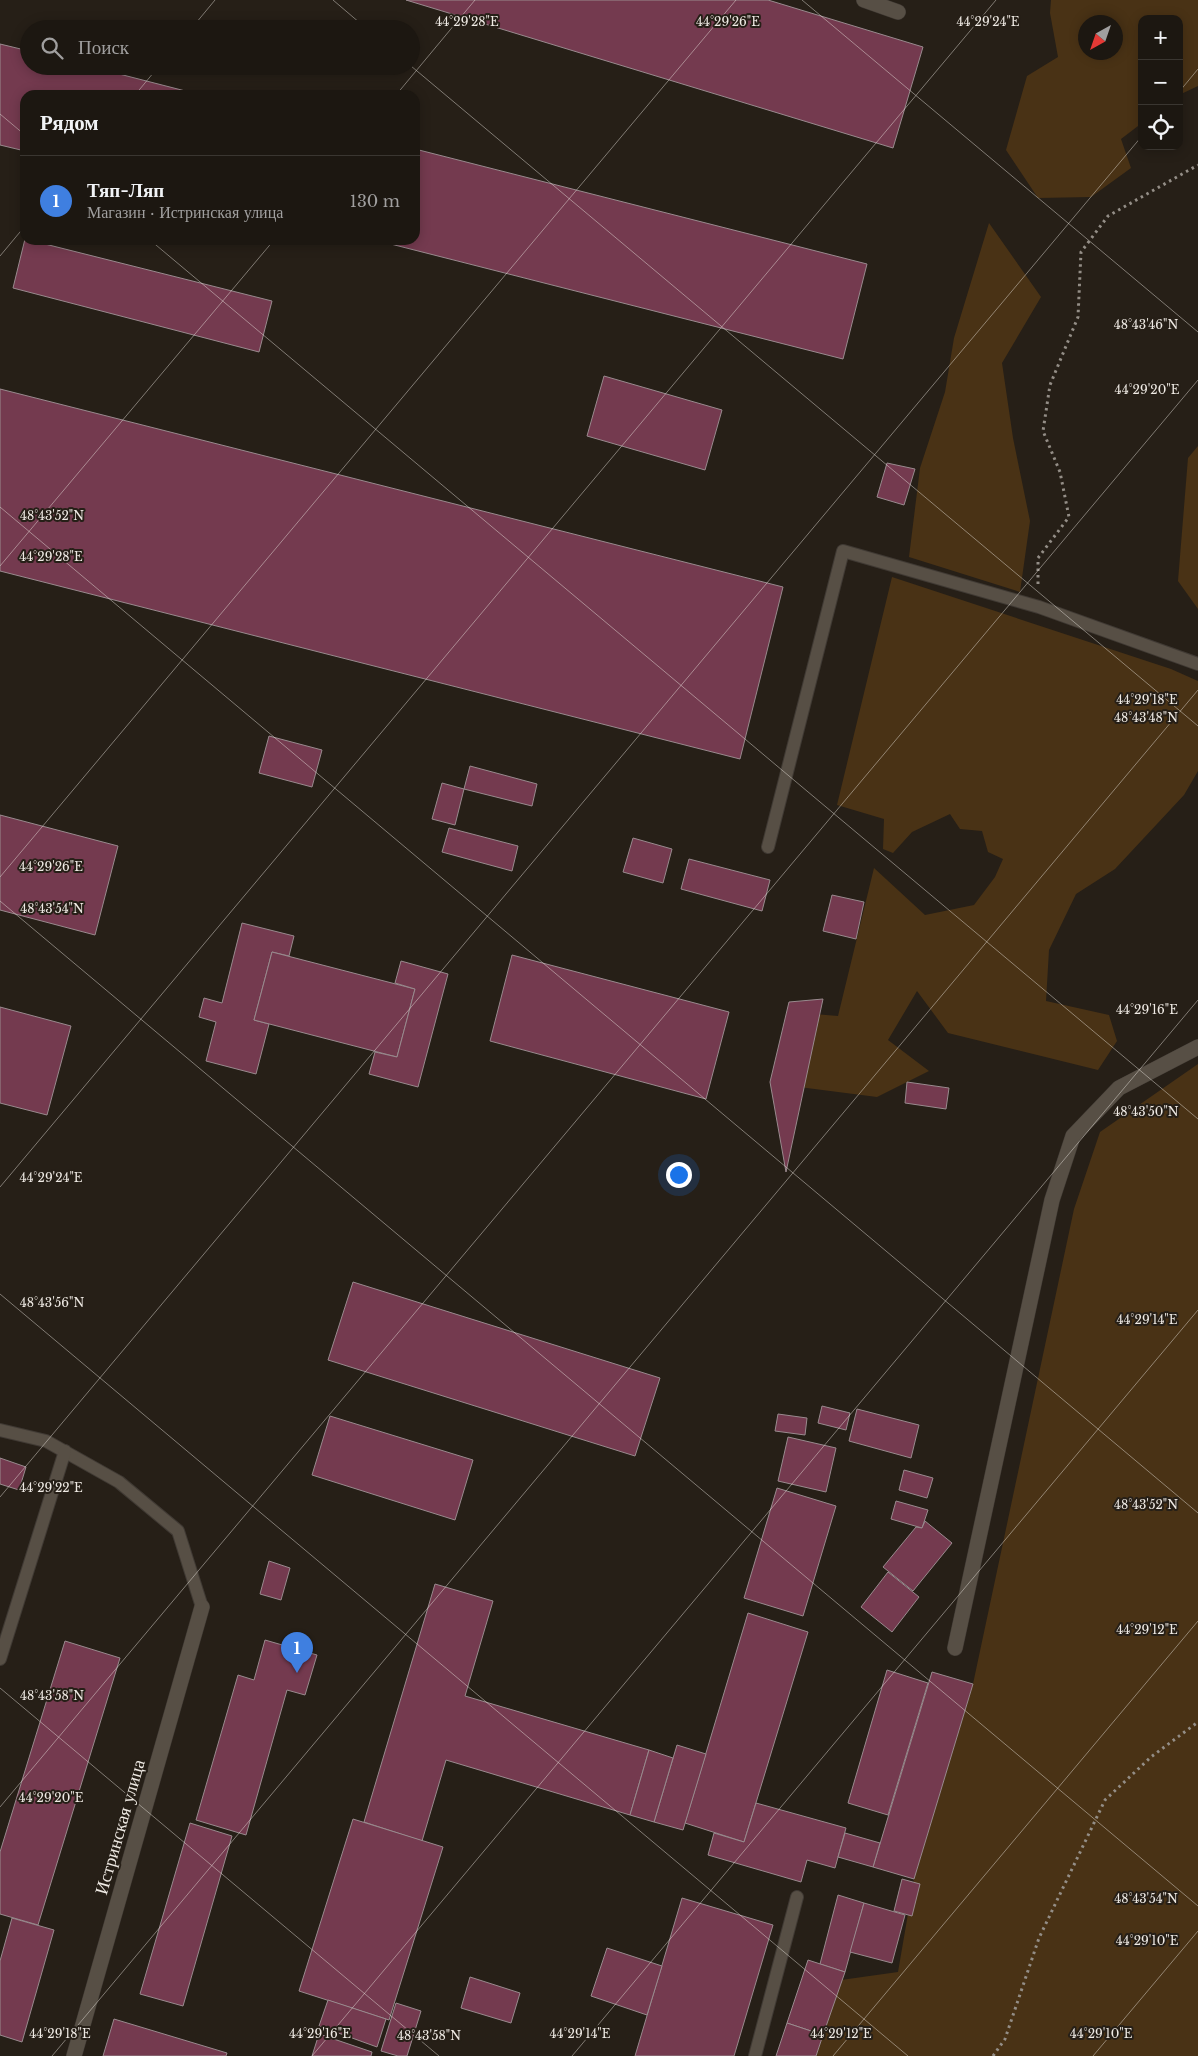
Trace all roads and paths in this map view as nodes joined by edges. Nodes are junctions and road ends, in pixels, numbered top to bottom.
1 (864, 0) edge
2 (898, 12) dead end
3 (1198, 165) edge
4 (1039, 607) junction
5 (1198, 664) edge
6 (768, 847) dead end
7 (1198, 1047) edge
8 (0, 1430) edge
9 (65, 1451) junction
10 (202, 1608) joint
11 (955, 1648) dead end
12 (0, 1659) edge
13 (1198, 1722) edge
14 (797, 1896) dead end
15 (74, 2056) edge
16 (754, 2056) edge
17 (993, 2056) edge

1 - 2 street
3 - 4 path
4 - 5 lane
4 - 6 lane
7 - 11 street
8 - 9 lane
9 - 10 lane
9 - 12 lane
10 - 15 street, Истринская улица
13 - 17 path
14 - 16 lane

